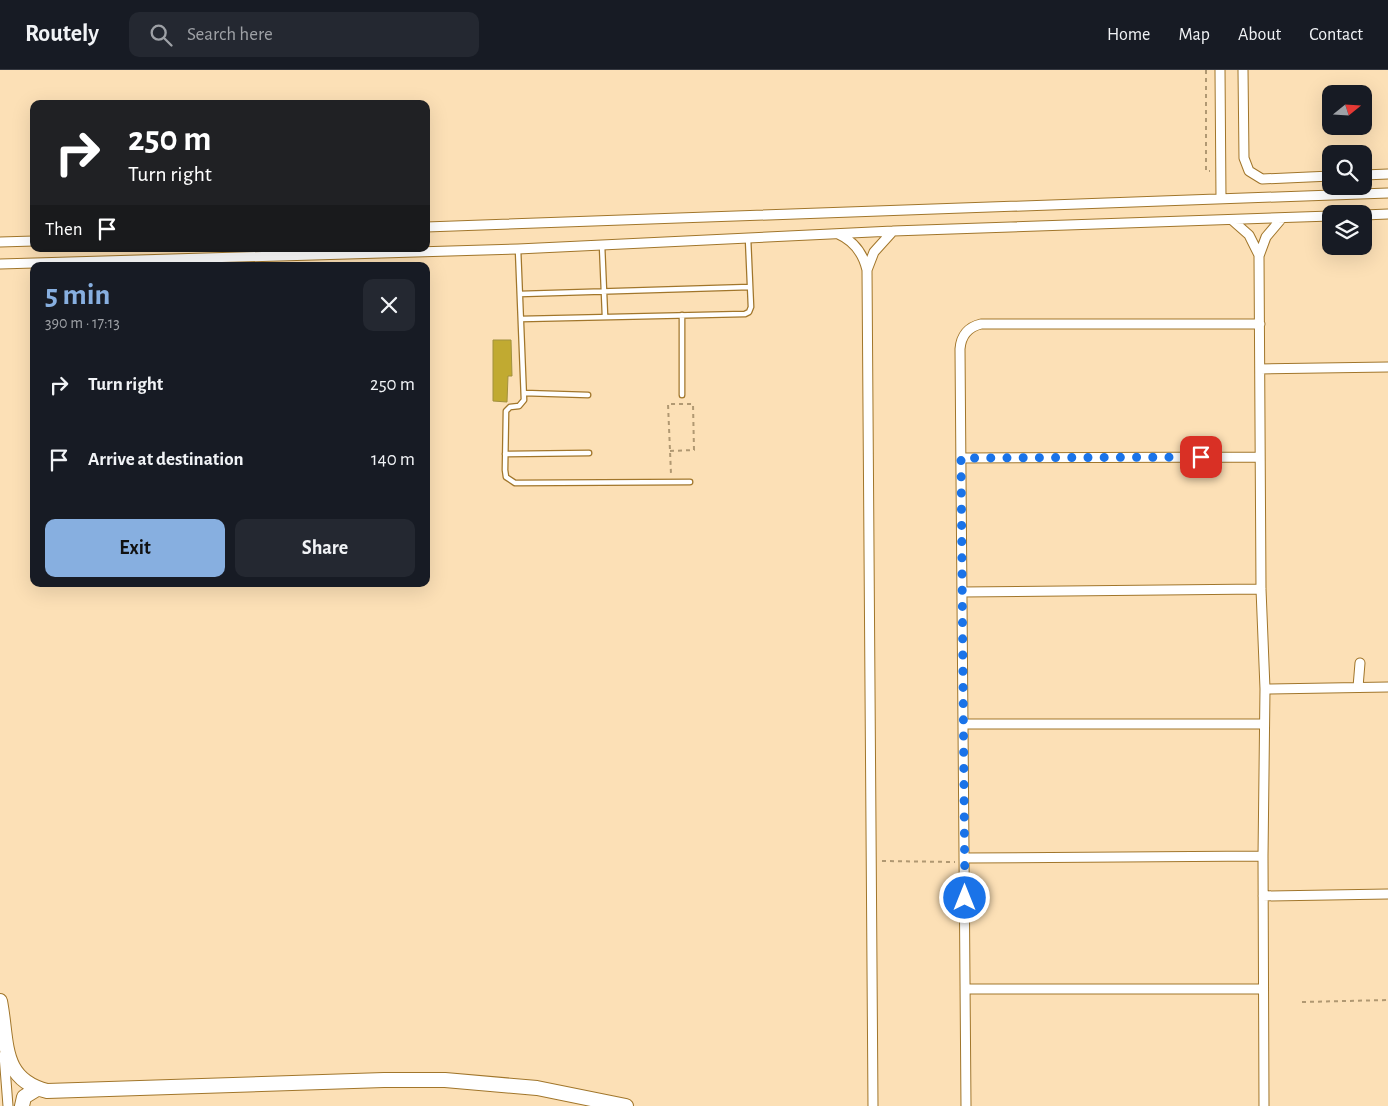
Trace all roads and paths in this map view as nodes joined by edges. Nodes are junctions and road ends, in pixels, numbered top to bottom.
1 (1206, 70) edge
2 (1220, 70) edge
3 (1243, 70) edge
4 (1220, 170) junction
5 (1388, 174) edge
6 (1372, 175) edge
7 (1322, 176) edge
8 (1388, 192) edge
9 (1221, 198) junction
10 (1388, 214) edge
11 (1372, 215) edge
12 (1322, 216) edge
13 (1282, 218) junction
14 (1232, 220) junction
15 (430, 227) edge
16 (893, 231) junction
17 (837, 234) junction
18 (748, 238) junction
19 (30, 241) edge
20 (0, 242) edge
21 (602, 245) junction
22 (518, 248) junction
23 (430, 251) edge
24 (388, 252) edge
25 (1259, 256) junction
26 (65, 262) edge
27 (30, 263) edge
28 (0, 264) edge
29 (867, 270) junction
30 (750, 287) junction
31 (604, 291) junction
32 (520, 294) junction
33 (682, 315) junction
34 (605, 316) junction
35 (521, 319) junction
36 (1260, 324) junction
37 (1388, 367) edge
38 (1260, 369) junction
39 (524, 393) junction
40 (588, 395) dead end
41 (682, 395) dead end
42 (670, 451) junction
43 (589, 453) dead end
44 (505, 454) junction
45 (1260, 457) junction
46 (961, 458) junction
47 (672, 482) junction
48 (690, 482) dead end
49 (1261, 589) junction
50 (962, 592) junction
51 (1360, 663) dead end
52 (1388, 686) edge
53 (1358, 688) junction
54 (1264, 689) junction
55 (963, 724) junction
56 (1264, 724) junction
57 (1262, 856) junction
58 (965, 860) junction
59 (871, 861) junction
60 (1388, 894) edge
61 (1263, 896) junction
62 (1263, 989) junction
63 (965, 990) junction
64 (1388, 1000) edge
65 (0, 1001) edge
66 (1302, 1002) dead end
67 (4, 1055) junction
68 (37, 1089) junction
69 (8, 1106) edge
70 (22, 1106) edge
71 (626, 1106) edge
72 (873, 1106) edge
73 (966, 1106) edge
74 (1264, 1106) edge

1 - 4 path
2 - 4 street
3 - 7 street
4 - 9 street
5 - 6 street
8 - 9 street
9 - 15 street
10 - 11 street
12 - 13 street
13 - 14 street
13 - 25 street
14 - 16 street
14 - 25 street
16 - 17 street
16 - 29 street
17 - 18 street
17 - 29 street
18 - 21 street
18 - 30 lane
19 - 20 street
21 - 22 street
21 - 31 lane
22 - 23 street
22 - 32 lane
24 - 26 street
25 - 36 street
27 - 28 street
29 - 59 street
30 - 31 lane
30 - 33 lane
31 - 32 lane
31 - 34 lane
32 - 35 lane
33 - 34 lane
33 - 41 lane
34 - 35 lane
35 - 39 lane
36 - 38 street
36 - 46 street
37 - 38 street
38 - 45 street
39 - 40 lane
39 - 44 lane
42 - 42 path
42 - 47 path
43 - 44 lane
44 - 47 lane
45 - 46 street
45 - 49 street
46 - 50 street
47 - 48 lane
49 - 50 street
49 - 54 street
50 - 55 street
51 - 53 street
52 - 53 street
53 - 54 street
54 - 56 street
55 - 56 street
55 - 58 street
56 - 57 street
57 - 58 street
57 - 61 street
58 - 59 path
58 - 63 street
59 - 72 street
60 - 61 street
61 - 62 street
62 - 63 street
62 - 74 street
63 - 73 street
64 - 66 path
65 - 67 street
67 - 68 street
67 - 69 street
68 - 70 street
68 - 71 street

